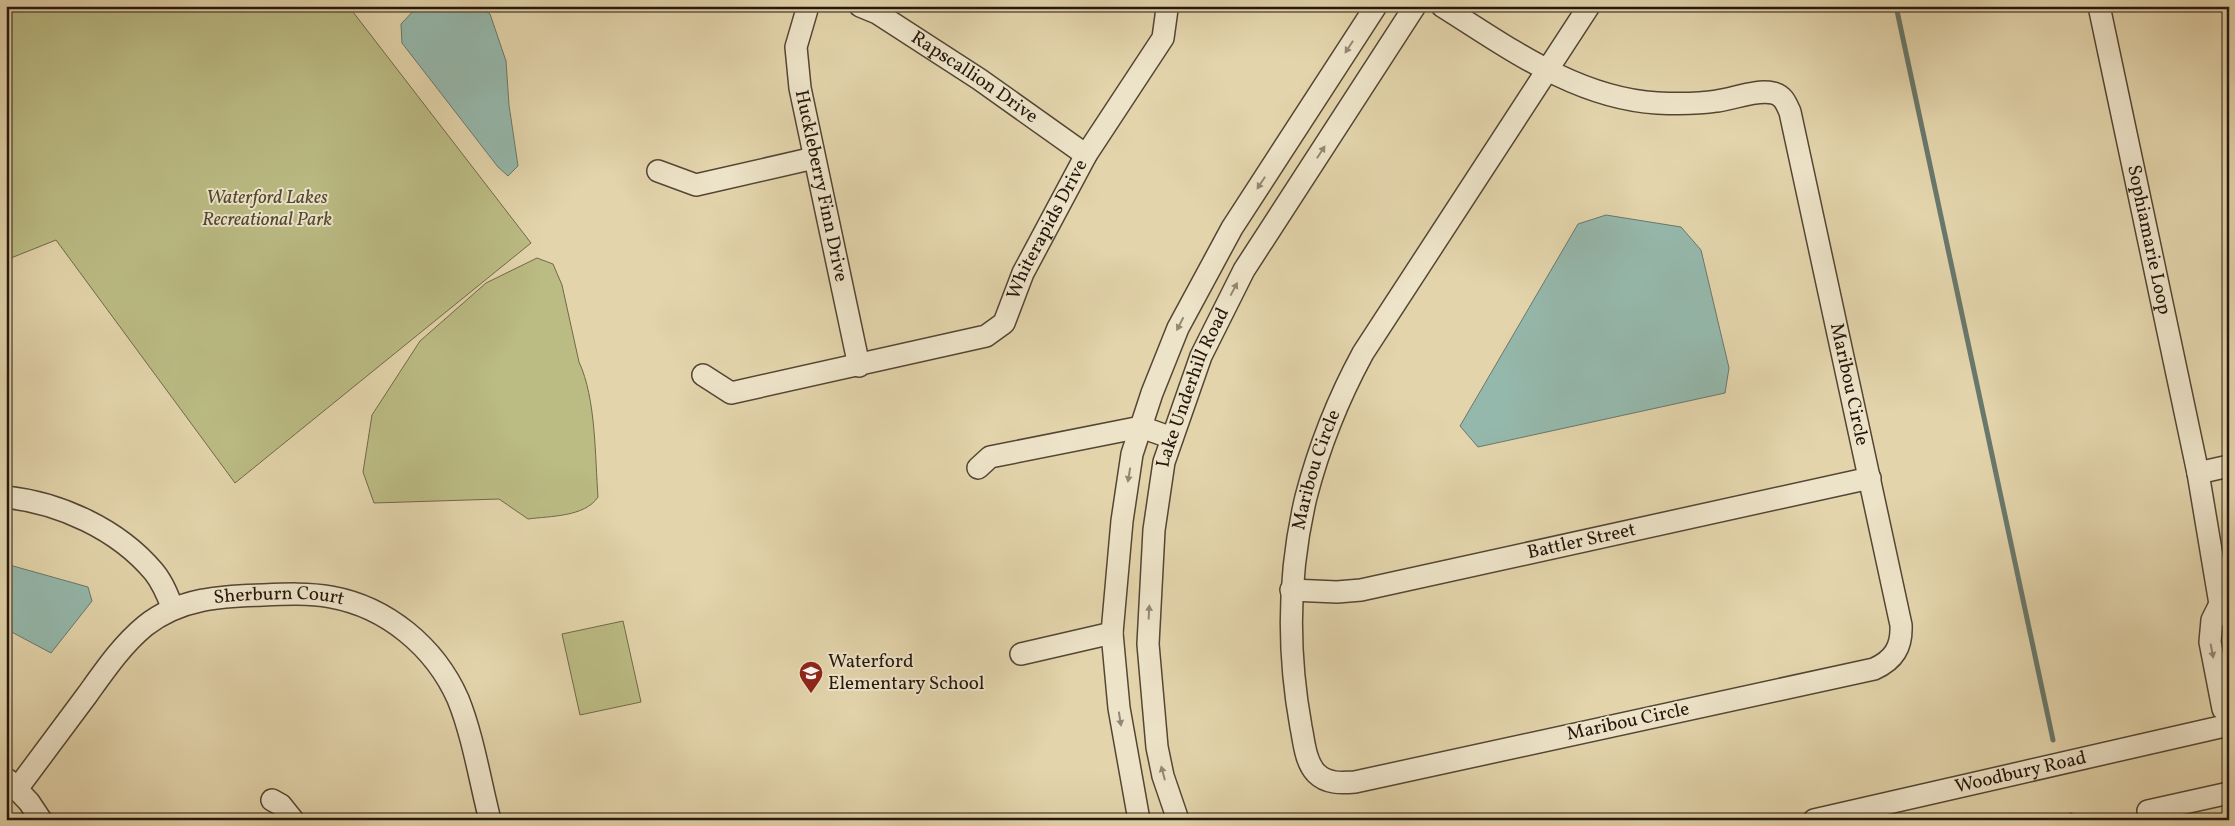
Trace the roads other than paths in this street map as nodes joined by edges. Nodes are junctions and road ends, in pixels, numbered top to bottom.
1 (808, 6) edge
2 (860, 6) edge
3 (1164, 6) edge
4 (1376, 6) edge
5 (1415, 6) edge
6 (1442, 6) edge
7 (1589, 6) edge
8 (2099, 6) edge
9 (1546, 71) junction
10 (1086, 155) junction
11 (814, 158) junction
12 (658, 171) dead end
13 (859, 366) junction
14 (703, 375) dead end
15 (1141, 427) junction
16 (1172, 438) junction
17 (2229, 466) edge
18 (978, 468) dead end
19 (2198, 473) junction
20 (1870, 478) junction
21 (6, 497) edge
22 (1291, 590) junction
23 (173, 609) junction
24 (2224, 611) edge
25 (1112, 633) junction
26 (1021, 654) dead end
27 (2229, 713) edge
28 (2229, 724) edge
29 (12, 784) edge
30 (2229, 793) edge
31 (272, 800) dead end
32 (41, 820) edge
33 (293, 820) edge
34 (490, 820) edge
35 (1139, 820) edge
36 (1178, 820) edge
37 (1814, 820) edge
38 (2150, 820) edge

1 - 11 street, Huckleberry Finn Drive
2 - 10 street, Rapscallion Drive
3 - 10 street, Whiterapids Drive
4 -> 15 street, Lake Underhill Road
16 -> 5 street, Lake Underhill Road
6 - 9 street, Maribou Circle
7 - 9 street
8 - 19 street, Sophiamarie Loop
9 - 20 street, Maribou Circle
9 - 22 street, Maribou Circle
10 - 13 street, Whiterapids Drive
11 - 12 street
11 - 13 street, Huckleberry Finn Drive
13 - 14 street, Whiterapids Drive
15 - 16 street
15 - 18 street
15 -> 25 street, Lake Underhill Road
36 -> 16 street, Lake Underhill Road
17 - 19 street
19 - 24 street, Sophiamarie Loop
20 - 22 street, Battler Street
20 - 22 street, Maribou Circle
21 - 23 street
23 - 29 street, Sherburn Court
23 - 34 street, Sherburn Court
24 -> 27 street, Sophiamarie Loop
25 - 26 street
25 -> 35 street, Lake Underhill Road
28 - 37 street, Woodbury Road
29 - 32 street
30 - 38 street
31 - 33 street

